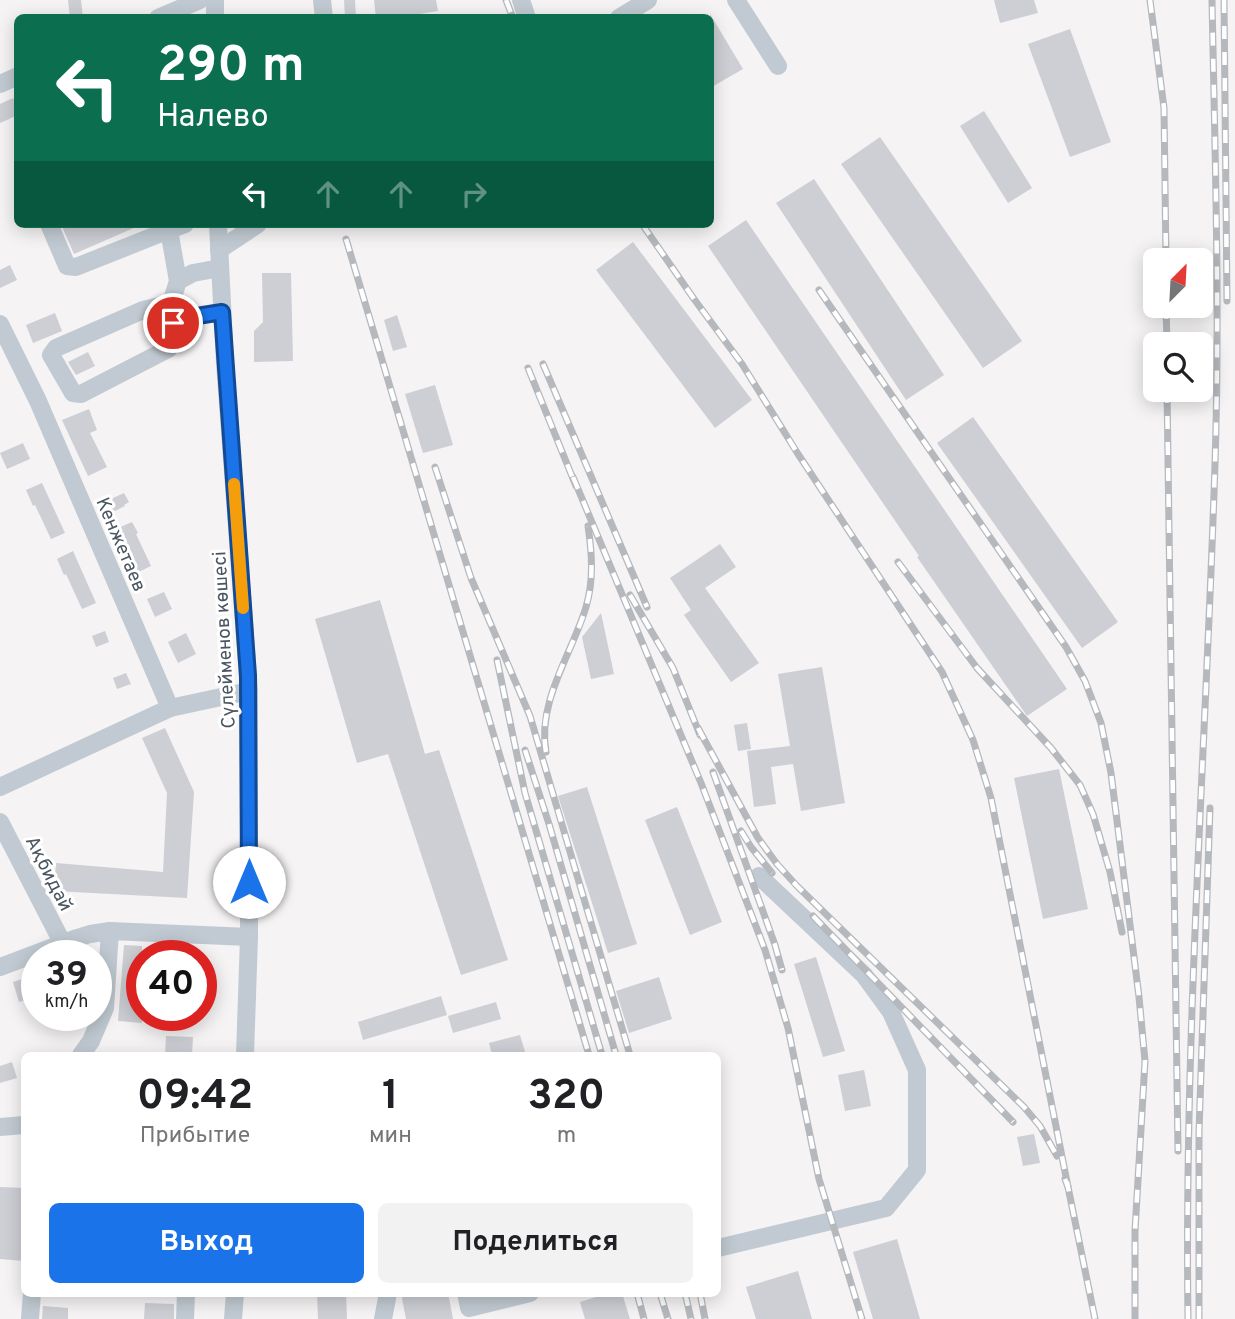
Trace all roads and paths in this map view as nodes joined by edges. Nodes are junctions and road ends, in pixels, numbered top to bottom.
1 (200, 0) edge
2 (648, 0) edge
3 (736, 0) edge
4 (167, 14) edge
5 (625, 14) edge
6 (778, 66) dead end
7 (51, 228) edge
8 (169, 228) edge
9 (174, 228) edge
10 (218, 228) edge
11 (252, 228) edge
12 (219, 250) junction
13 (220, 268) junction
14 (178, 281) junction
15 (171, 303) junction
16 (222, 312) junction
17 (173, 323) junction
18 (0, 324) edge
19 (249, 691) junction
20 (170, 708) junction
21 (0, 787) edge
22 (0, 822) edge
23 (759, 876) dead end
24 (110, 932) junction
25 (249, 937) junction
26 (61, 940) edge
27 (74, 940) edge
28 (21, 959) edge
29 (0, 967) edge
30 (83, 1052) edge
31 (245, 1052) edge
32 (21, 1124) edge
33 (0, 1127) edge
34 (721, 1247) edge
35 (32, 1297) edge
36 (186, 1297) edge
37 (235, 1297) edge
38 (387, 1297) edge
39 (467, 1297) edge
40 (514, 1297) edge
41 (30, 1319) edge
42 (185, 1319) edge
43 (233, 1319) edge
44 (383, 1319) edge

1 - 4 street
2 - 5 street
3 - 6 street
7 - 8 street
9 - 14 street
10 - 12 street, Сүлейменов көшесі
11 - 12 street
12 - 13 street, Сүлейменов көшесі
13 - 14 street
13 - 16 street, Сүлейменов көшесі
14 - 15 street
15 - 17 street
15 - 17 street
16 - 17 street
16 - 19 street, Сүлейменов көшесі
18 - 20 street, Кенжетаев
19 - 20 street
19 - 25 street, Сүлейменов көшесі
20 - 21 street
22 - 26 street, Ақбидай
23 - 34 street
24 - 25 street
24 - 27 street
24 - 30 street
25 - 31 street, Сүлейменов көшесі
28 - 29 street
32 - 33 street
35 - 41 street
36 - 42 street
37 - 43 street
38 - 44 street
39 - 40 street

